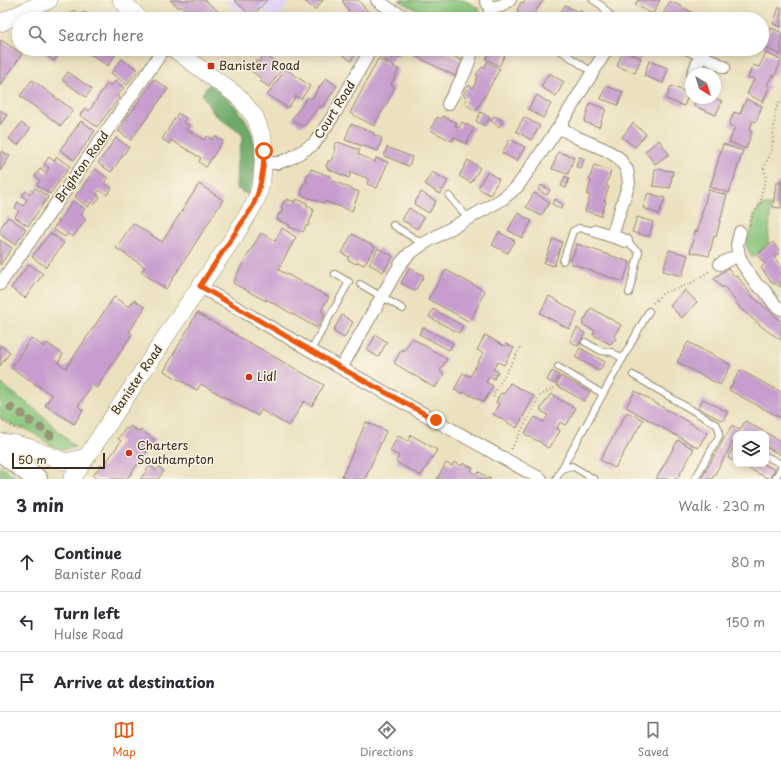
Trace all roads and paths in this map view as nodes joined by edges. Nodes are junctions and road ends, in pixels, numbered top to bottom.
1 (49, 0) edge
2 (121, 0) edge
3 (377, 0) edge
4 (510, 0) edge
5 (593, 0) edge
6 (488, 9) edge
7 (23, 12) edge
8 (133, 12) edge
9 (387, 12) edge
10 (608, 12) edge
11 (12, 17) edge
12 (0, 23) edge
13 (159, 56) edge
14 (183, 56) edge
15 (367, 56) edge
16 (471, 56) edge
17 (568, 56) edge
18 (602, 56) edge
19 (702, 56) edge
20 (704, 56) edge
21 (724, 67) dead end
22 (696, 68) edge
23 (592, 72) junction
24 (781, 101) edge
25 (448, 104) dead end
26 (559, 127) junction
27 (264, 163) junction
28 (449, 196) dead end
29 (468, 218) junction
30 (393, 226) dead end
31 (596, 231) joint
32 (740, 232) joint
33 (612, 236) junction
34 (626, 241) joint
35 (423, 244) junction
36 (738, 255) junction
37 (563, 261) dead end
38 (720, 264) joint
39 (336, 274) dead end
40 (0, 284) edge
41 (360, 284) dead end
42 (200, 286) junction
43 (629, 293) dead end
44 (382, 296) junction
45 (403, 309) dead end
46 (781, 309) edge
47 (649, 311) joint
48 (585, 342) dead end
49 (522, 345) dead end
50 (311, 350) junction
51 (623, 358) junction
52 (558, 367) dead end
53 (341, 368) junction
54 (633, 375) dead end
55 (556, 387) dead end
56 (603, 394) junction
57 (498, 398) dead end
58 (0, 442) edge
59 (0, 451) edge
60 (86, 457) junction
61 (769, 458) edge
62 (505, 459) junction
63 (781, 464) edge
64 (781, 468) edge
65 (561, 469) junction
66 (37, 479) edge
67 (72, 479) edge
68 (541, 479) edge
69 (556, 479) edge
70 (594, 479) edge
71 (695, 479) edge
72 (775, 479) edge

1 - 7 street
2 - 8 street
3 - 9 street
4 - 6 street
5 - 10 lane
11 - 12 street
13 - 40 street, Brighton Road
14 - 27 street, Banister Road
15 - 27 street, Court Road
16 - 25 street
17 - 23 lane
18 - 23 street
19 - 22 street
20 - 21 street
23 - 26 street
24 - 32 path
26 - 29 street
26 - 33 street
27 - 42 street, Banister Road
28 - 29 lane
29 - 35 street
30 - 35 lane
31 - 33 street
31 - 37 lane
32 - 36 street
33 - 34 street
34 - 43 lane
35 - 44 street
36 - 38 street
36 - 46 street
38 - 47 path
39 - 50 lane
41 - 44 lane
42 - 50 street
42 - 60 street, Banister Road
44 - 45 lane
44 - 53 street
47 - 51 lane
48 - 51 lane
49 - 57 path
50 - 53 street
51 - 56 lane
52 - 56 lane
53 - 62 street
54 - 71 lane
55 - 62 path
56 - 65 lane
58 - 60 street
59 - 66 main road
60 - 67 street, Banister Road
61 - 63 lane
62 - 68 street
64 - 72 lane
65 - 69 lane
65 - 70 lane

